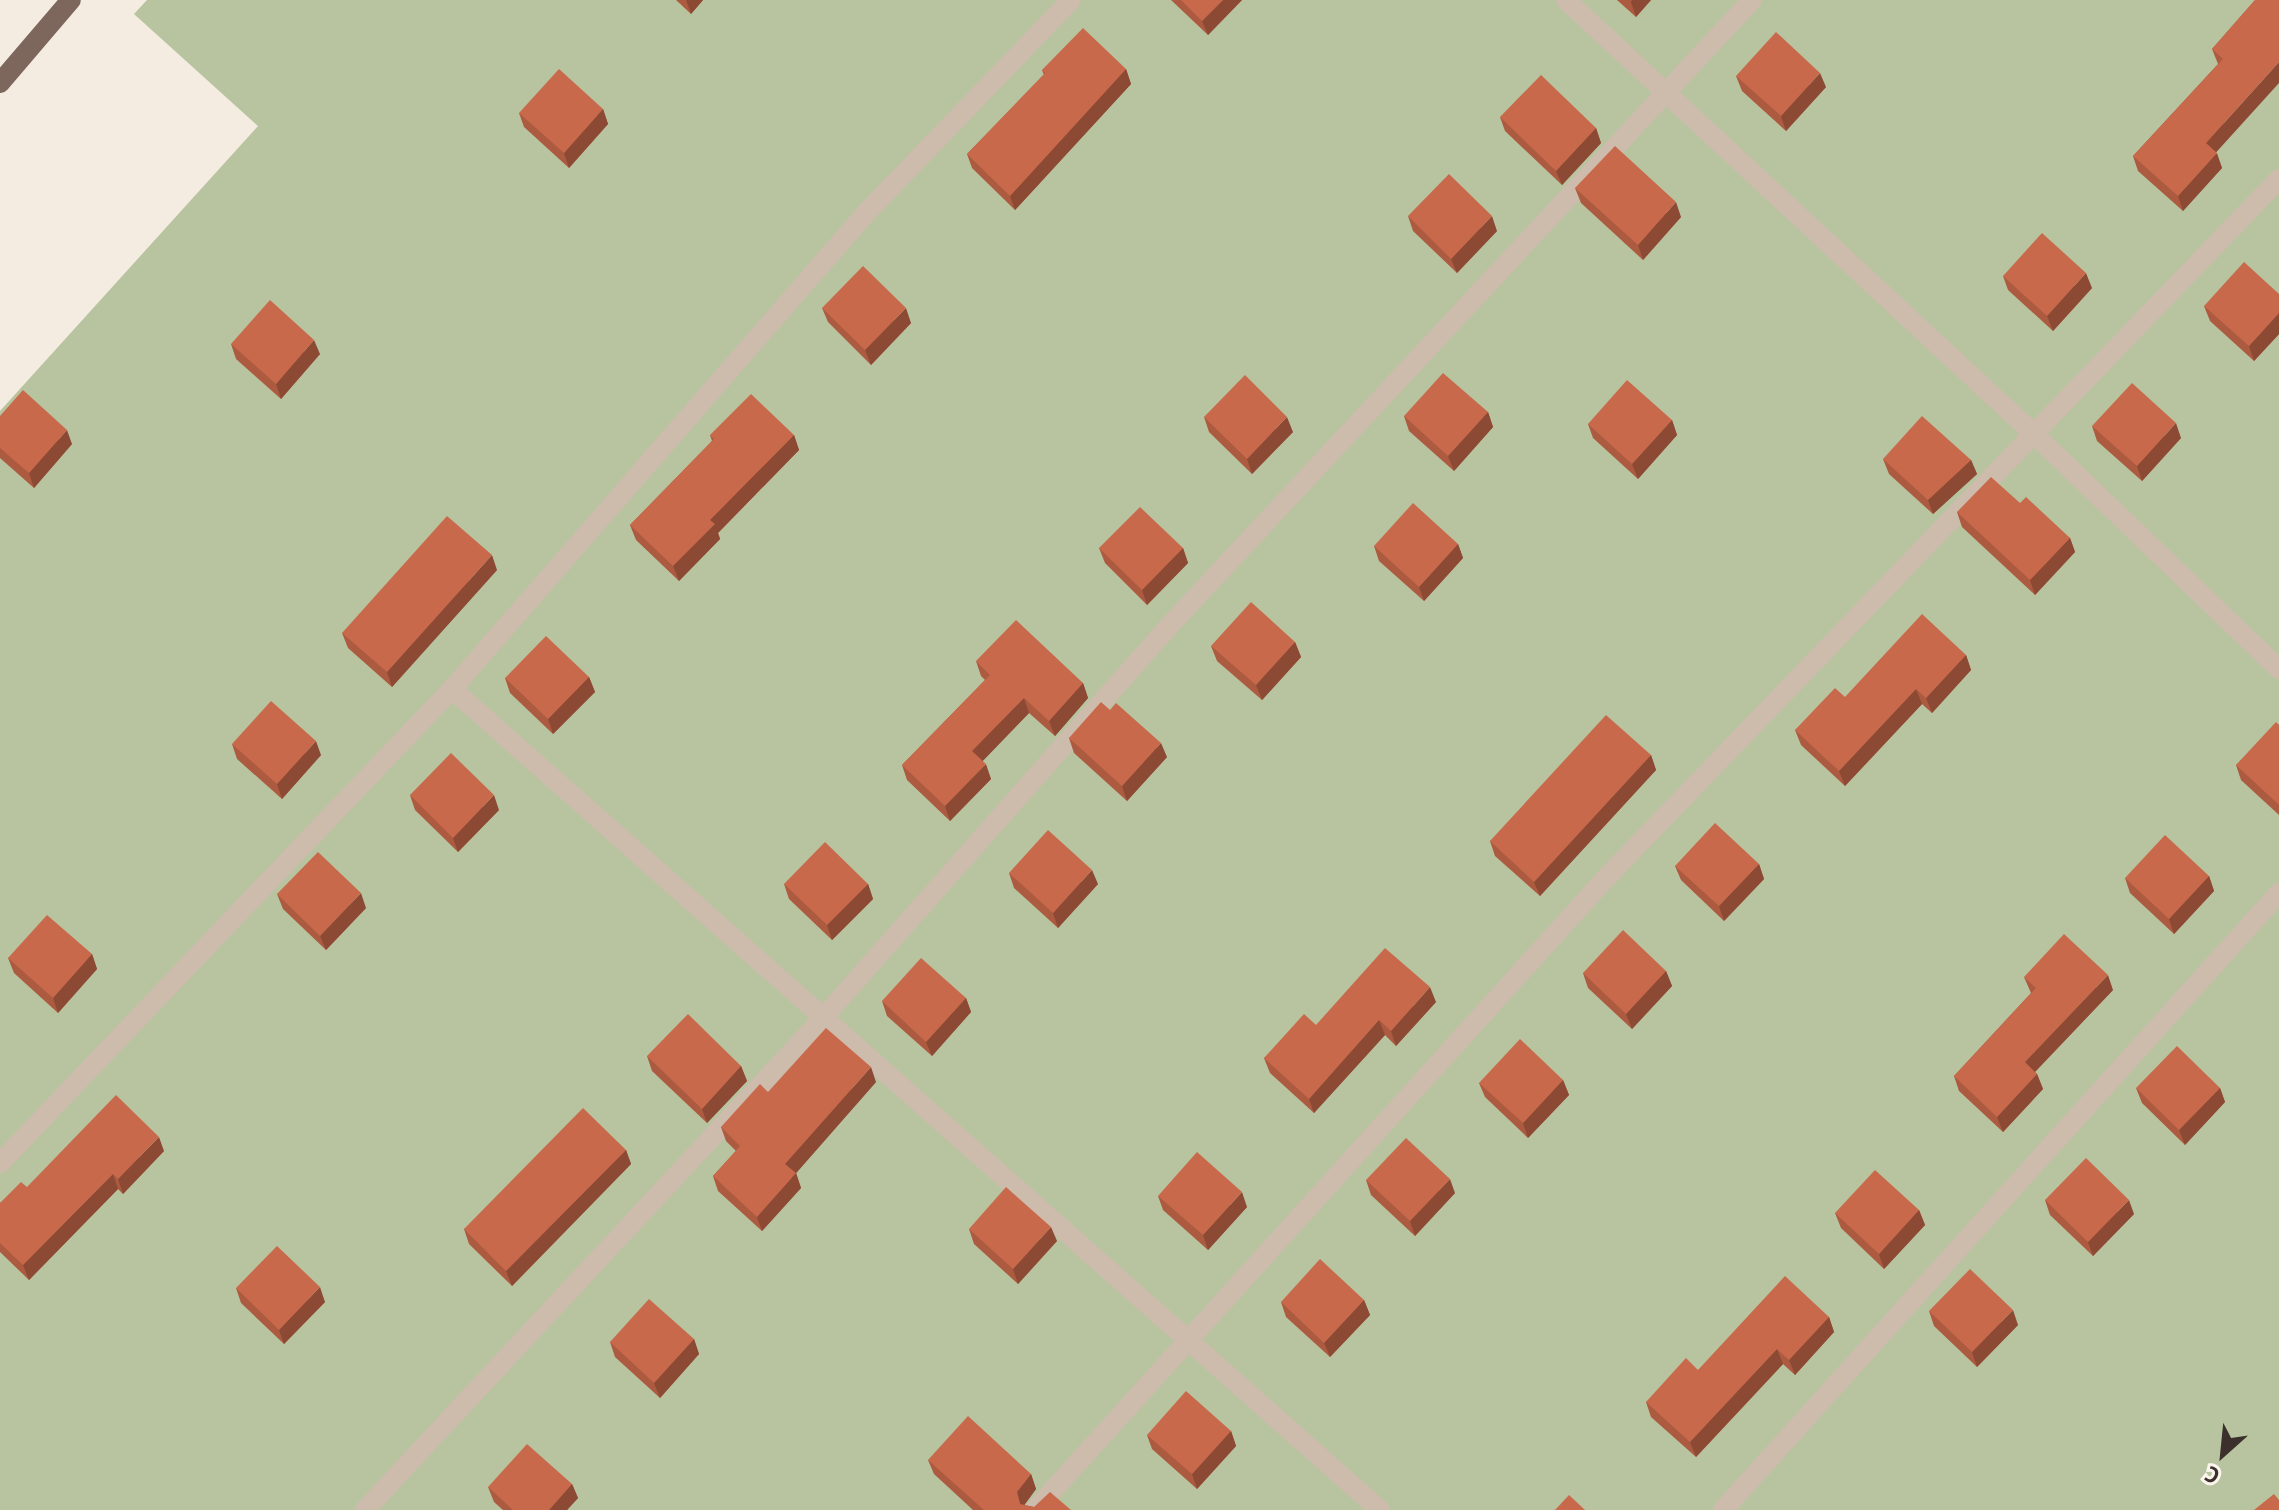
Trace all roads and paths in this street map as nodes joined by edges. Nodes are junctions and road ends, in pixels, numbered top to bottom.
1 (71, 0) edge
2 (1071, 0) edge
3 (1566, 0) edge
4 (1752, 0) edge
5 (0, 83) edge
6 (1666, 93) junction
7 (2279, 179) edge
8 (2035, 435) junction
9 (2279, 669) edge
10 (452, 689) junction
11 (2279, 893) edge
12 (822, 1019) junction
13 (0, 1163) edge
14 (1190, 1339) junction
15 (365, 1510) edge
16 (1035, 1510) edge
17 (1380, 1510) edge
18 (1723, 1510) edge

1 - 5 main road
2 - 10 lane
3 - 6 lane
4 - 6 lane
6 - 8 lane
6 - 12 lane
7 - 8 lane
8 - 9 lane
8 - 14 lane
10 - 12 lane
10 - 13 lane
11 - 18 lane
12 - 14 lane
12 - 15 lane
14 - 16 lane
14 - 17 lane

